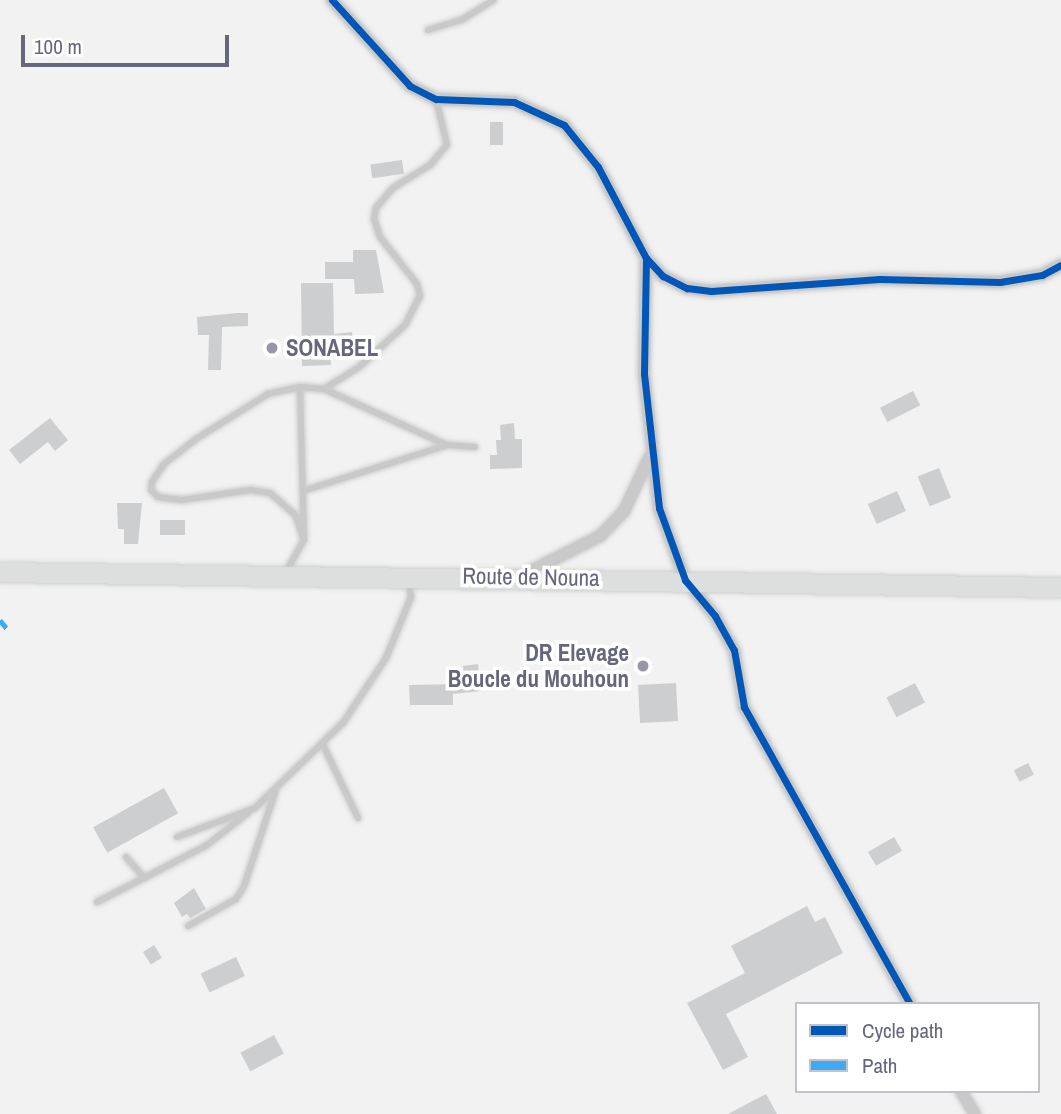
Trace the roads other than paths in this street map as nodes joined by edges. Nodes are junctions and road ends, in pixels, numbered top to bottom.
1 (332, 0) edge
2 (494, 0) edge
3 (428, 30) dead end
4 (436, 99) junction
5 (646, 258) junction
6 (1061, 265) edge
7 (300, 387) junction
8 (324, 389) junction
9 (447, 445) junction
10 (475, 447) dead end
11 (650, 454) junction
12 (303, 491) junction
13 (304, 540) junction
14 (0, 572) edge
15 (285, 573) junction
16 (408, 575) junction
17 (518, 577) junction
18 (685, 580) junction
19 (1061, 587) edge
20 (322, 743) junction
21 (276, 790) junction
22 (255, 808) junction
23 (358, 818) dead end
24 (177, 837) dead end
25 (126, 857) dead end
26 (144, 878) junction
27 (97, 902) dead end
28 (188, 926) dead end
29 (909, 1002) edge
30 (962, 1093) edge
31 (975, 1114) edge

1 - 4 street
2 - 3 lane
4 - 5 street
4 - 8 lane
5 - 6 street
5 - 11 street
7 - 8 lane
7 - 12 lane
7 - 13 lane
8 - 9 lane
9 - 10 lane
9 - 12 lane
11 - 17 street
11 - 18 street
12 - 13 lane
13 - 15 lane
14 - 15 main road, Route de Nouna
15 - 16 main road, Route de Nouna
16 - 17 main road, Route de Nouna
16 - 20 lane
17 - 18 main road, Route de Nouna
18 - 19 main road, Route de Nouna
18 - 29 street
20 - 21 lane
20 - 23 lane
21 - 22 lane
21 - 28 lane
22 - 24 lane
22 - 26 lane
25 - 26 lane
26 - 27 lane
30 - 31 street

